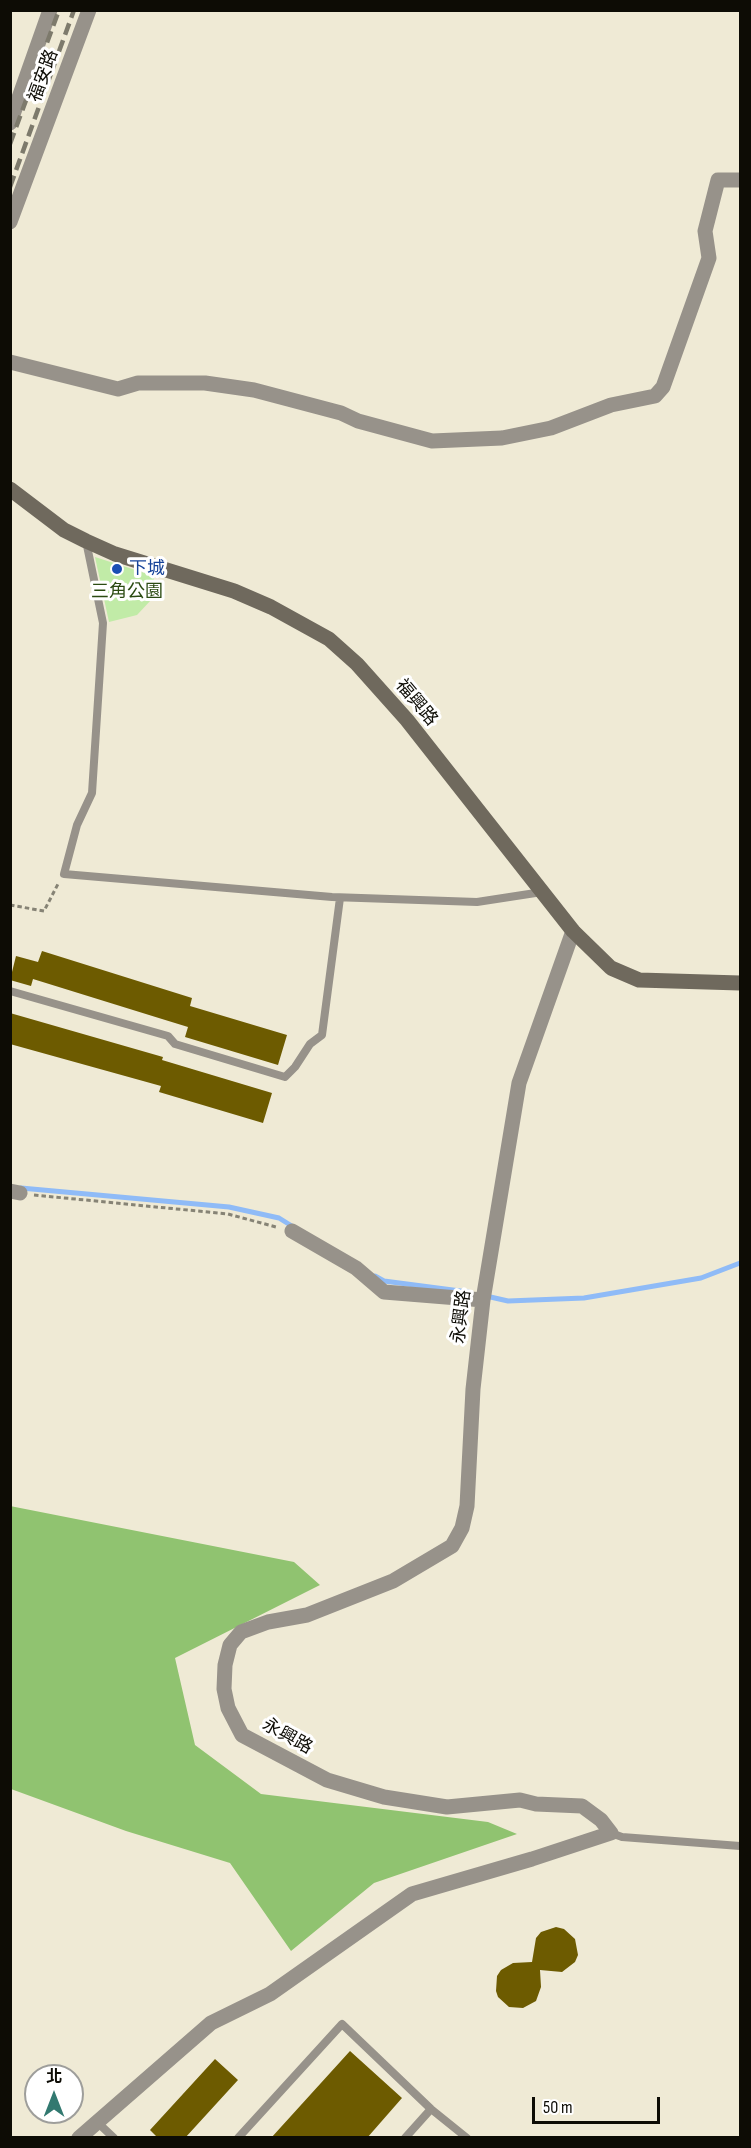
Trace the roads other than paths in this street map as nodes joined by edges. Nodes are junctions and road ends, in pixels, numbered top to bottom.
1 (50, 10) edge
2 (89, 10) edge
3 (10, 123) edge
4 (740, 180) edge
5 (10, 222) edge
6 (10, 362) edge
7 (10, 489) edge
8 (86, 541) junction
9 (542, 892) junction
10 (340, 898) junction
11 (573, 931) junction
12 (741, 983) edge
13 (10, 991) edge
14 (292, 1231) road end
15 (483, 1300) junction
16 (611, 1833) junction
17 (741, 1846) edge
18 (431, 2109) junction
19 (96, 2121) junction
20 (79, 2138) edge
21 (114, 2138) edge
22 (238, 2138) edge
23 (405, 2138) edge
24 (467, 2138) edge

1 - 3 street, 福安路
2 - 5 street, 福安路
4 - 6 street
7 - 8 street, 福興路
8 - 9 street, 福興路
8 - 10 lane
9 - 10 lane
9 - 11 street, 福興路
10 - 13 lane
11 - 12 street, 福興路
11 - 15 street, 永興路
14 - 15 street
15 - 16 street, 永興路
16 - 17 lane
16 - 19 street
18 - 22 lane
18 - 23 lane
18 - 24 lane
19 - 20 street
19 - 21 lane

